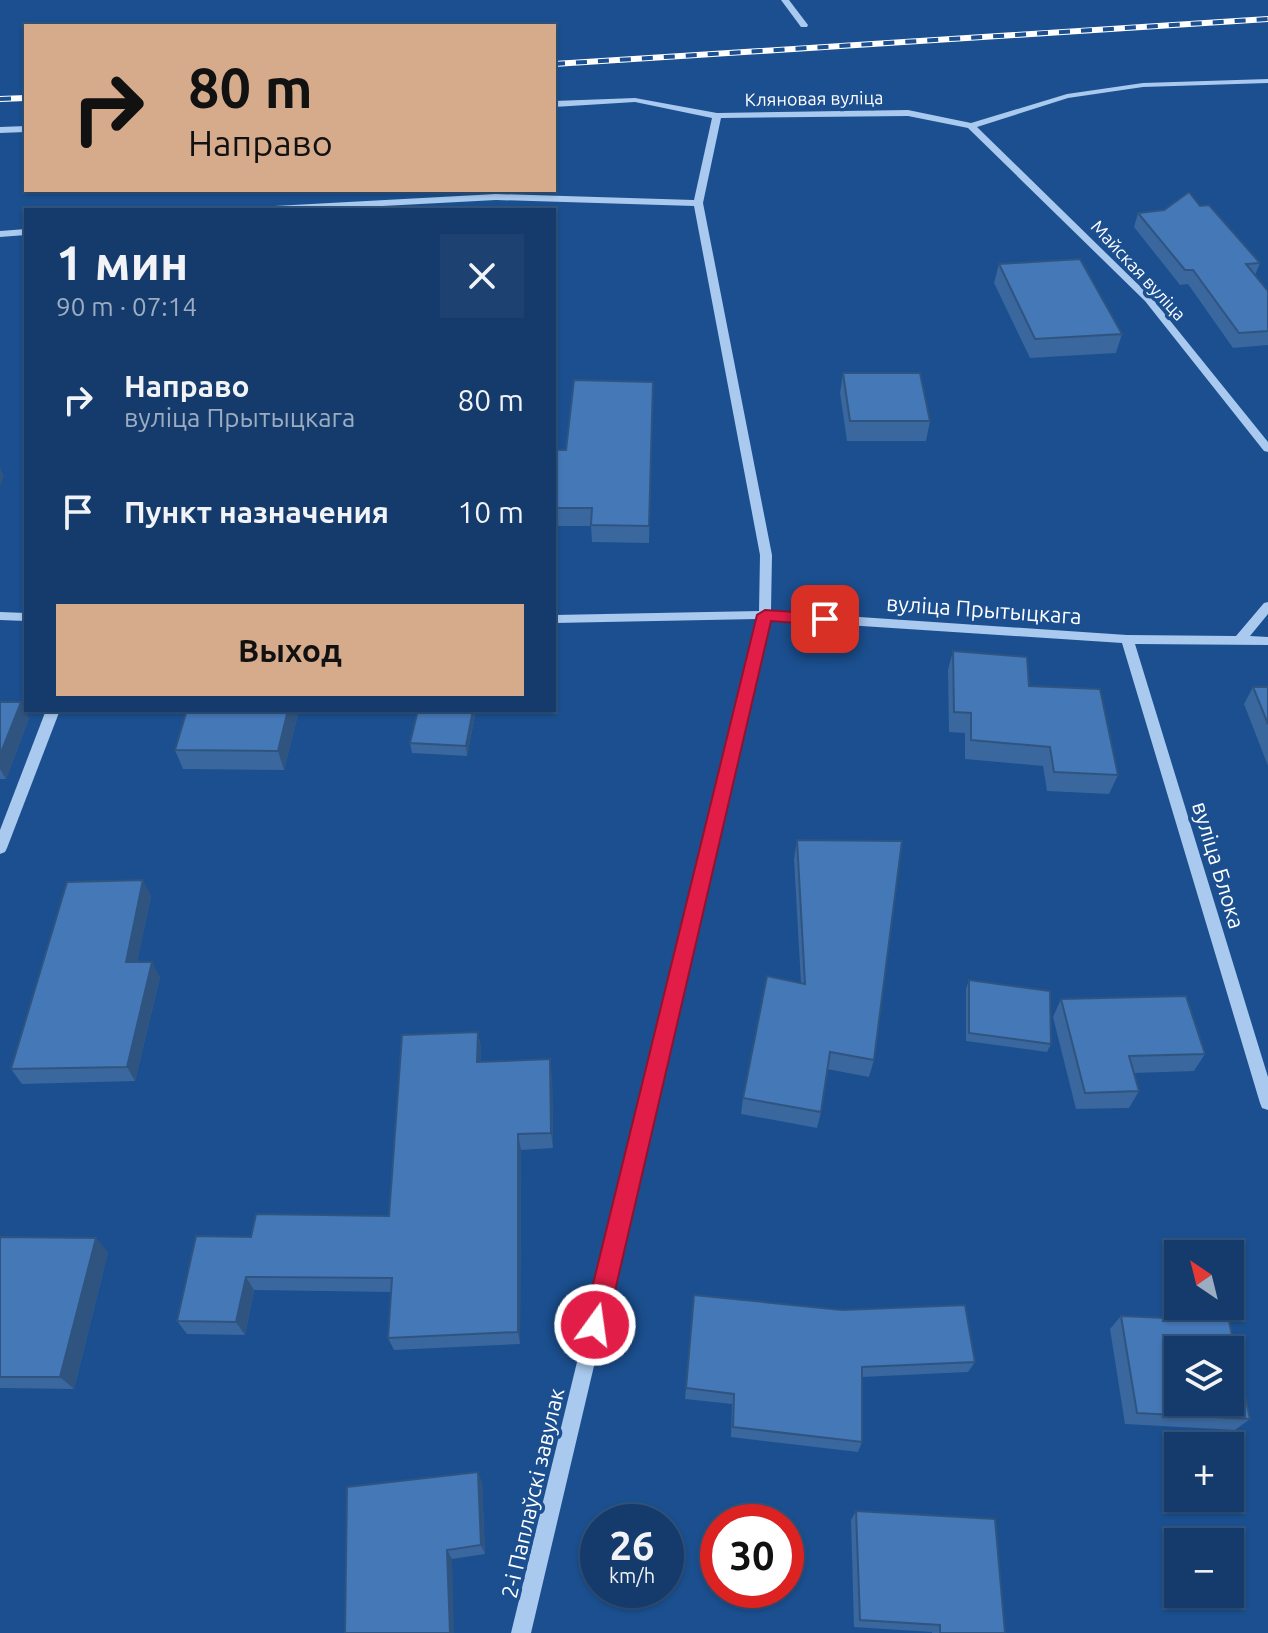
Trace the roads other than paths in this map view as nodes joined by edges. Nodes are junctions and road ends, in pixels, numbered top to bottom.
1 (785, 0) edge
2 (804, 25) dead end
3 (1268, 81) edge
4 (556, 104) edge
5 (717, 116) junction
6 (971, 126) junction
7 (24, 129) edge
8 (0, 130) edge
9 (698, 203) junction
10 (293, 208) edge
11 (24, 232) edge
12 (0, 234) edge
13 (1268, 449) edge
14 (1268, 606) edge
15 (765, 615) junction
16 (0, 616) edge
17 (24, 617) edge
18 (556, 619) edge
19 (1127, 639) junction
20 (1239, 641) junction
21 (1268, 641) edge
22 (52, 712) edge
23 (0, 848) edge
24 (1268, 1103) edge
25 (521, 1633) edge

1 - 2 street
3 - 6 street, Кляновая вуліца
4 - 5 street
5 - 6 street, Кляновая вуліца
5 - 9 street, Кляновая вуліца
6 - 13 street, Майская вуліца
7 - 8 street
9 - 10 street
9 - 15 street, Кляновая вуліца
11 - 12 street
14 - 20 street
15 - 18 street, вуліца Прытыцкага
15 - 19 street, вуліца Прытыцкага
15 - 25 street, 2-і Паплаўскі завулак
16 - 17 street
19 - 20 street, вуліца Прытыцкага
19 - 24 street, вуліца Блока
20 - 21 street, вуліца Прытыцкага
22 - 23 street

